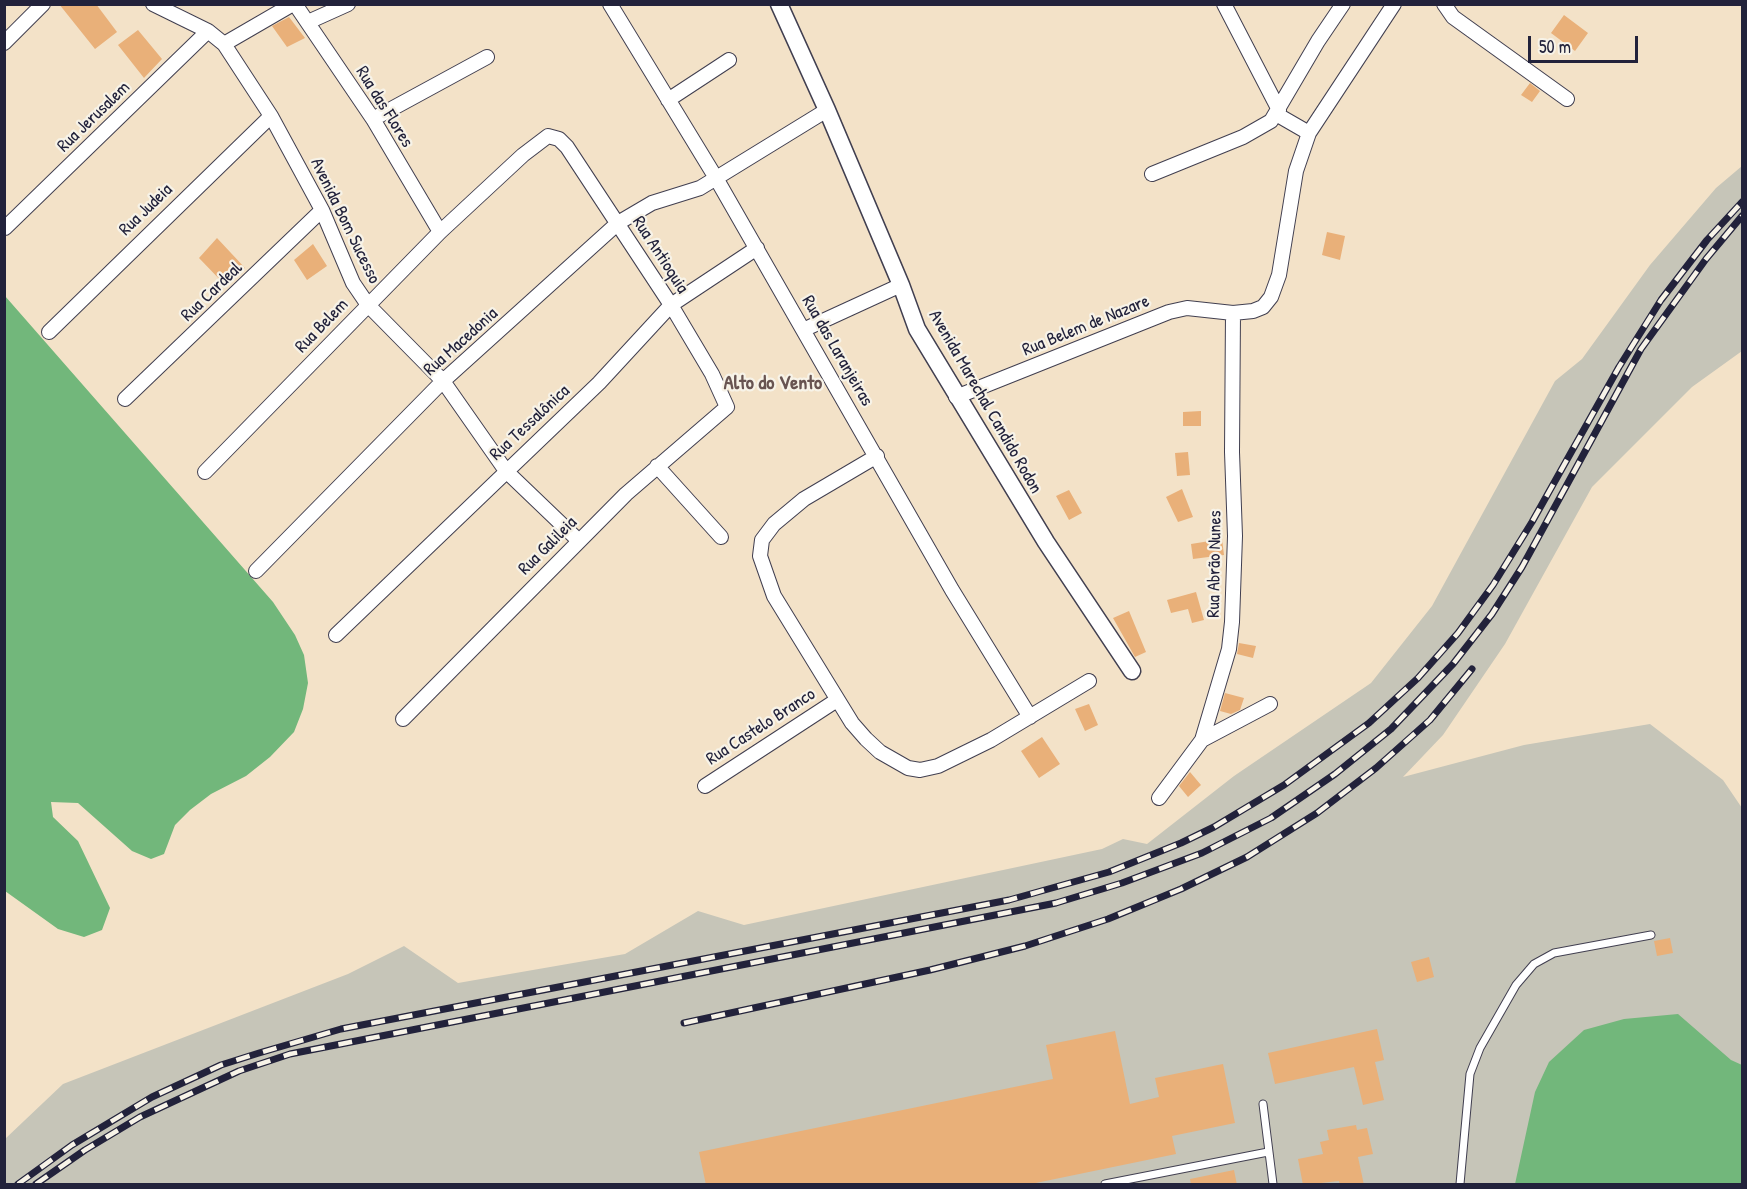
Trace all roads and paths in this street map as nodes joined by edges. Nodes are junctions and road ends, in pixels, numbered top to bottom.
1 (43, 4) edge
2 (153, 4) edge
3 (294, 4) edge
4 (348, 4) edge
5 (610, 4) edge
6 (779, 4) edge
7 (1224, 4) edge
8 (1343, 4) edge
9 (1394, 4) edge
10 (1444, 4) edge
11 (308, 22) junction
12 (208, 31) junction
13 (4, 43) edge
14 (224, 44) junction
15 (487, 57) dead end
16 (729, 60) dead end
17 (1567, 99) dead end
18 (668, 100) junction
19 (827, 110) junction
20 (1277, 112) junction
21 (271, 116) junction
22 (373, 119) junction
23 (1309, 134) junction
24 (548, 136) joint
25 (1152, 174) dead end
26 (716, 178) junction
27 (322, 210) junction
28 (618, 223) junction
29 (5, 228) edge
30 (440, 232) junction
31 (757, 248) junction
32 (901, 285) junction
33 (368, 305) junction
34 (671, 305) junction
35 (1233, 313) junction
36 (803, 330) junction
37 (49, 332) dead end
38 (443, 381) junction
39 (956, 397) junction
40 (125, 399) dead end
41 (727, 407) joint
42 (877, 456) junction
43 (657, 466) junction
44 (506, 471) junction
45 (205, 472) dead end
46 (721, 537) dead end
47 (578, 540) junction
48 (256, 571) dead end
49 (336, 635) dead end
50 (1132, 671) dead end
51 (1089, 681) dead end
52 (837, 700) junction
53 (1269, 704) dead end
54 (1030, 717) junction
55 (403, 719) dead end
56 (1202, 740) junction
57 (705, 786) dead end
58 (1159, 798) dead end
59 (1651, 935) dead end
60 (1263, 1104) dead end
61 (1268, 1152) junction
62 (1105, 1185) edge
63 (1273, 1185) edge
64 (1460, 1185) edge

1 - 13 street
2 - 12 street, Avenida Bom Sucesso
3 - 11 street, Rua das Flores
3 - 14 street
4 - 11 street
5 - 18 street, Rua das Laranjeiras
6 - 19 street, Avenida Marechal Candido Rodon
7 - 20 street
8 - 20 street
9 - 23 street, Rua Belem de Nazare
10 - 17 street
11 - 22 street, Rua das Flores
12 - 14 street, Avenida Bom Sucesso
12 - 29 street, Rua Jerusalem
14 - 21 street, Avenida Bom Sucesso
15 - 22 street
16 - 18 street
18 - 26 street, Rua das Laranjeiras
19 - 26 street, Rua Macedonia
19 - 32 street, Avenida Marechal Candido Rodon
20 - 23 street
20 - 25 street
21 - 27 street, Avenida Bom Sucesso
21 - 37 street, Rua Judeia
22 - 30 street, Rua das Flores
23 - 35 street, Rua Belem de Nazare
24 - 28 street, Rua Antioquia
24 - 30 street, Rua Belem
26 - 28 street, Rua Macedonia
26 - 31 street, Rua das Laranjeiras
27 - 33 street, Avenida Bom Sucesso
27 - 40 street, Rua Cardeal
28 - 34 street, Rua Antioquia
28 - 38 street, Rua Macedonia
30 - 33 street, Rua Belem
31 - 34 street, Rua Tessalônica
31 - 36 street, Rua das Laranjeiras
32 - 36 street
32 - 39 street, Avenida Marechal Candido Rodon
33 - 38 street, Avenida Bom Sucesso
33 - 45 street, Rua Belem
34 - 41 street, Rua Antioquia
34 - 44 street, Rua Tessalônica
35 - 39 street, Rua Belem de Nazare
35 - 56 street, Rua Abrão Nunes
36 - 42 street, Rua das Laranjeiras
38 - 44 street, Avenida Bom Sucesso
38 - 48 street, Rua Macedonia
39 - 50 street, Avenida Marechal Candido Rodon
41 - 43 street, Rua Galileia
42 - 52 street, Rua Castelo Branco
42 - 54 street, Rua das Laranjeiras
43 - 46 street
43 - 47 street, Rua Galileia
44 - 47 street, Avenida Bom Sucesso
44 - 49 street, Rua Tessalônica
47 - 55 street, Rua Galileia
51 - 54 street
52 - 54 street, Rua Castelo Branco
52 - 57 street, Rua Castelo Branco
53 - 56 street
56 - 58 street, Rua Abrão Nunes
59 - 64 lane
60 - 61 lane
61 - 62 lane
61 - 63 lane

